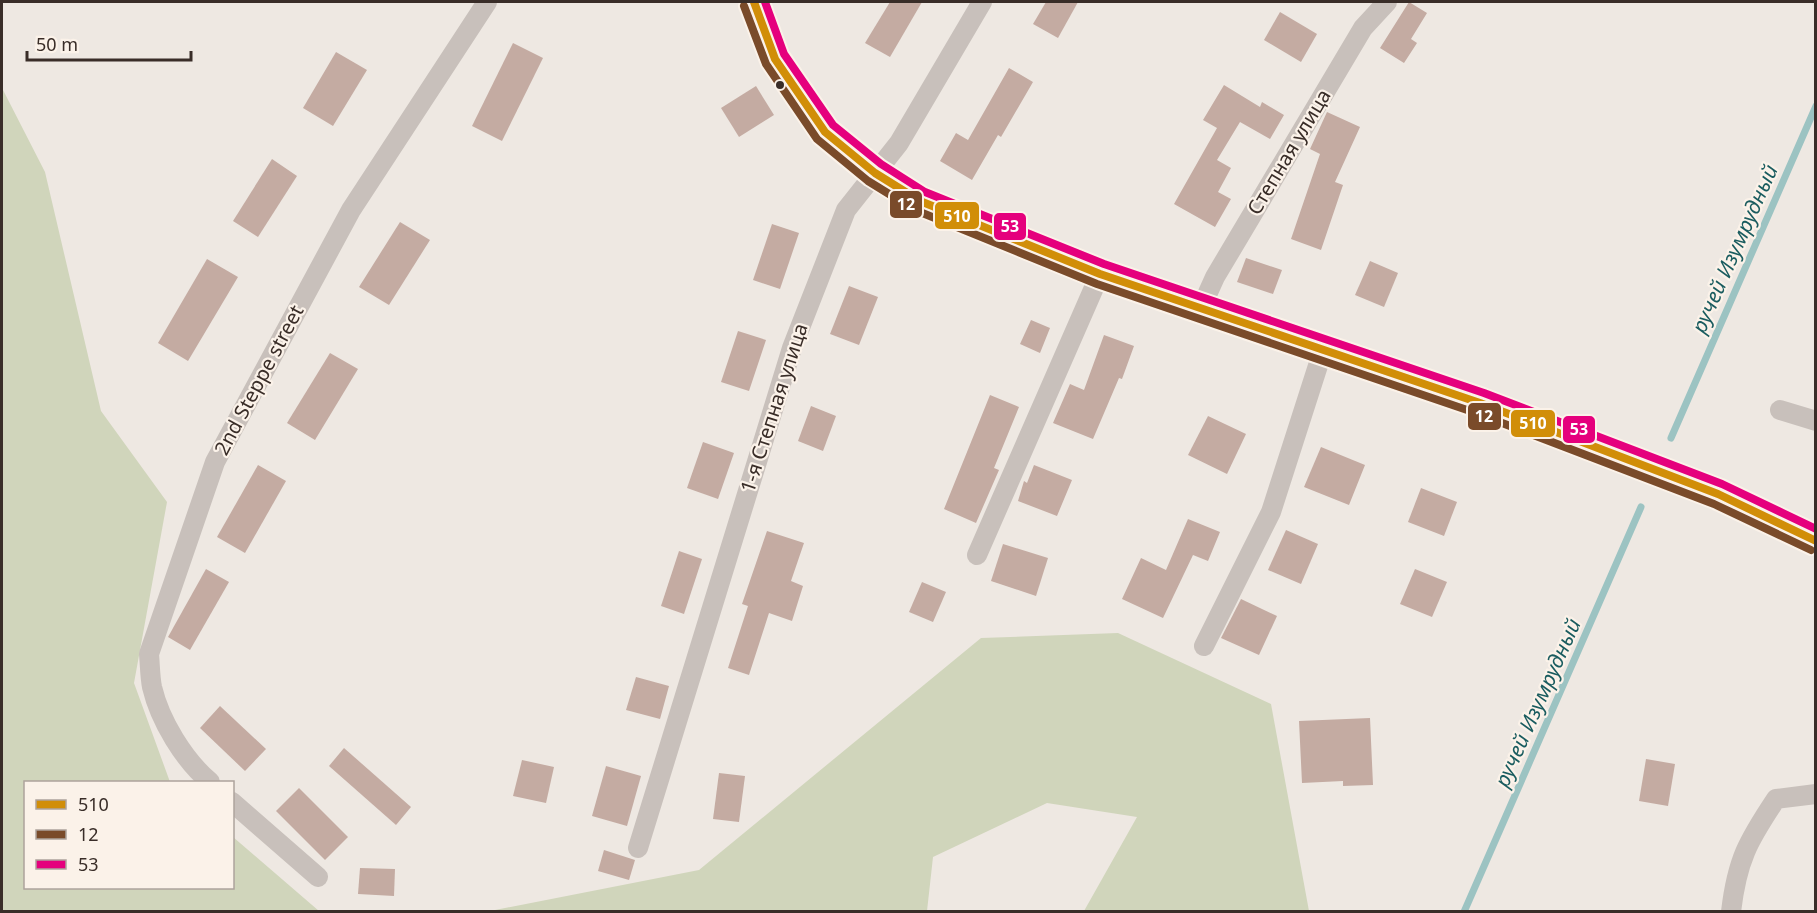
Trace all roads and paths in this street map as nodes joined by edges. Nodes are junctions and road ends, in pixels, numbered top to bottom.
1 (487, 2) edge
2 (754, 2) edge
3 (982, 2) edge
4 (1387, 2) edge
5 (875, 173) junction
6 (1100, 274) junction
7 (1201, 308) junction
8 (1323, 350) junction
9 (1780, 410) dead end
10 (1815, 421) edge
11 (1815, 541) edge
12 (977, 555) dead end
13 (1204, 646) dead end
14 (208, 781) edge
15 (1815, 794) edge
16 (234, 804) edge
17 (638, 848) dead end
18 (318, 877) dead end
19 (1731, 912) edge

1 - 14 street, 2nd Steppe street
2 - 5 street
3 - 5 street, 1-я Степная улица
4 - 7 street, Степная улица
5 - 6 street
5 - 17 street, 1-я Степная улица
6 - 7 street
6 - 12 street
7 - 8 street
8 - 11 street
8 - 13 street
9 - 10 street
15 - 19 street
16 - 18 street

